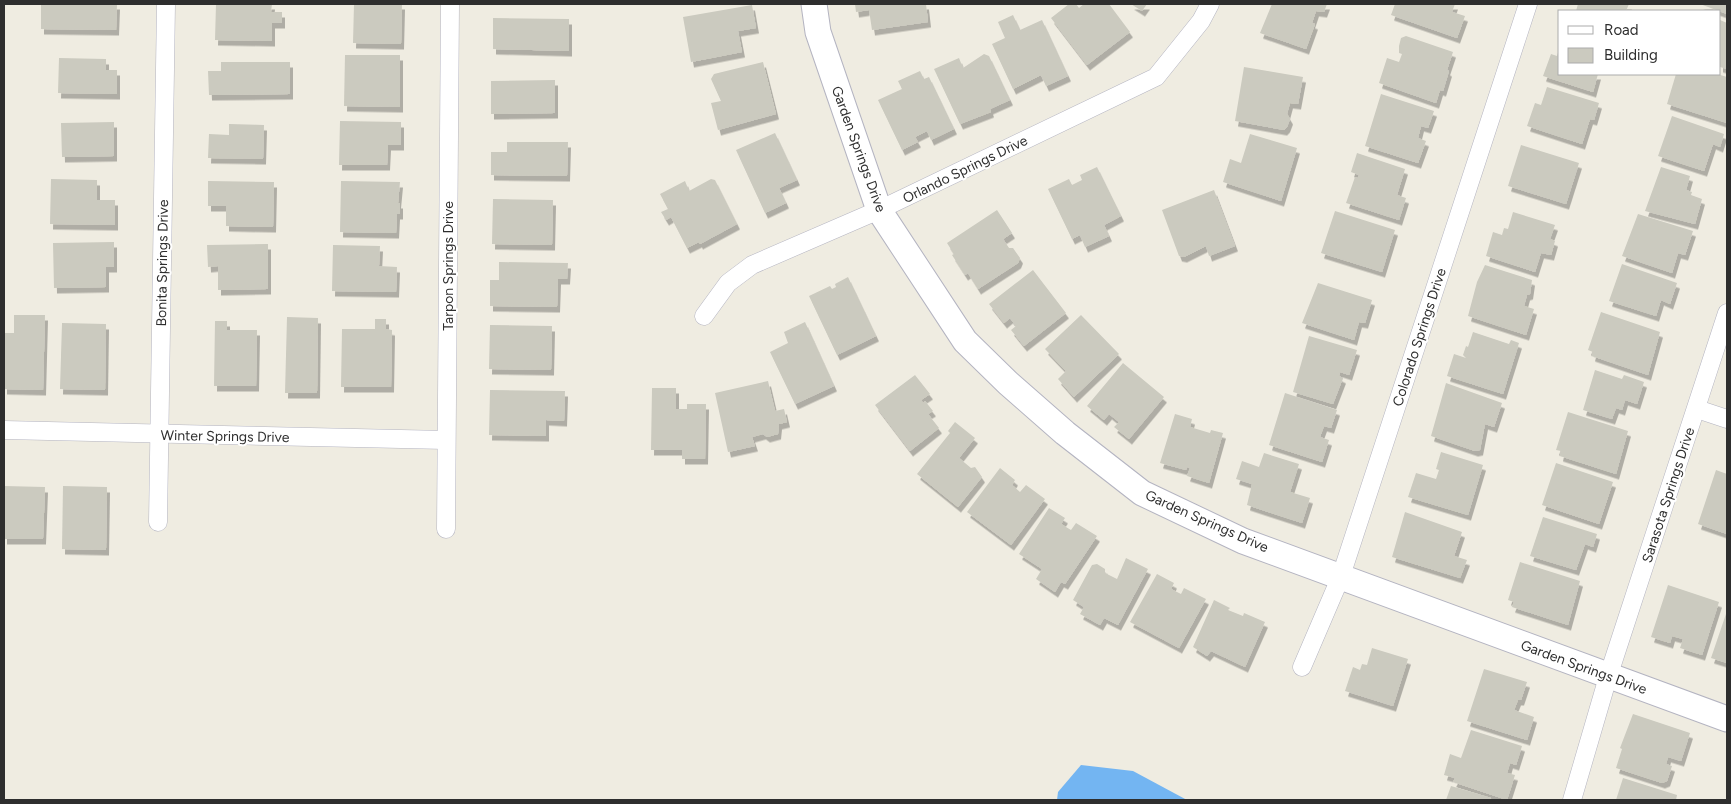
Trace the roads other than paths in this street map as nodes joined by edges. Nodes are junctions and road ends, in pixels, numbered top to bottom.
1 (166, 4) edge
2 (450, 4) edge
3 (814, 4) edge
4 (1210, 4) edge
5 (1528, 4) edge
6 (879, 210) junction
7 (1727, 313) edge
8 (704, 316) dead end
9 (1697, 409) junction
10 (1727, 419) edge
11 (4, 430) edge
12 (159, 434) junction
13 (446, 440) junction
14 (158, 522) dead end
15 (446, 529) dead end
16 (1341, 576) junction
17 (1302, 667) dead end
18 (1608, 677) junction
19 (1727, 719) edge
20 (1572, 800) edge

1 - 12 street, Bonita Springs Drive
2 - 13 street, Tarpon Springs Drive
3 - 6 street, Garden Springs Drive
4 - 6 street, Orlando Springs Drive
5 - 16 street, Colorado Springs Drive
6 - 8 street, Orlando Springs Drive
6 - 16 street, Garden Springs Drive
7 - 9 street, Sarasota Springs Drive
9 - 10 street
9 - 18 street, Sarasota Springs Drive
11 - 12 street, Winter Springs Drive
12 - 13 street, Winter Springs Drive
12 - 14 street, Bonita Springs Drive
13 - 15 street, Tarpon Springs Drive
16 - 17 street, Colorado Springs Drive
16 - 18 street, Garden Springs Drive
18 - 19 street, Garden Springs Drive
18 - 20 street, Sarasota Springs Drive

